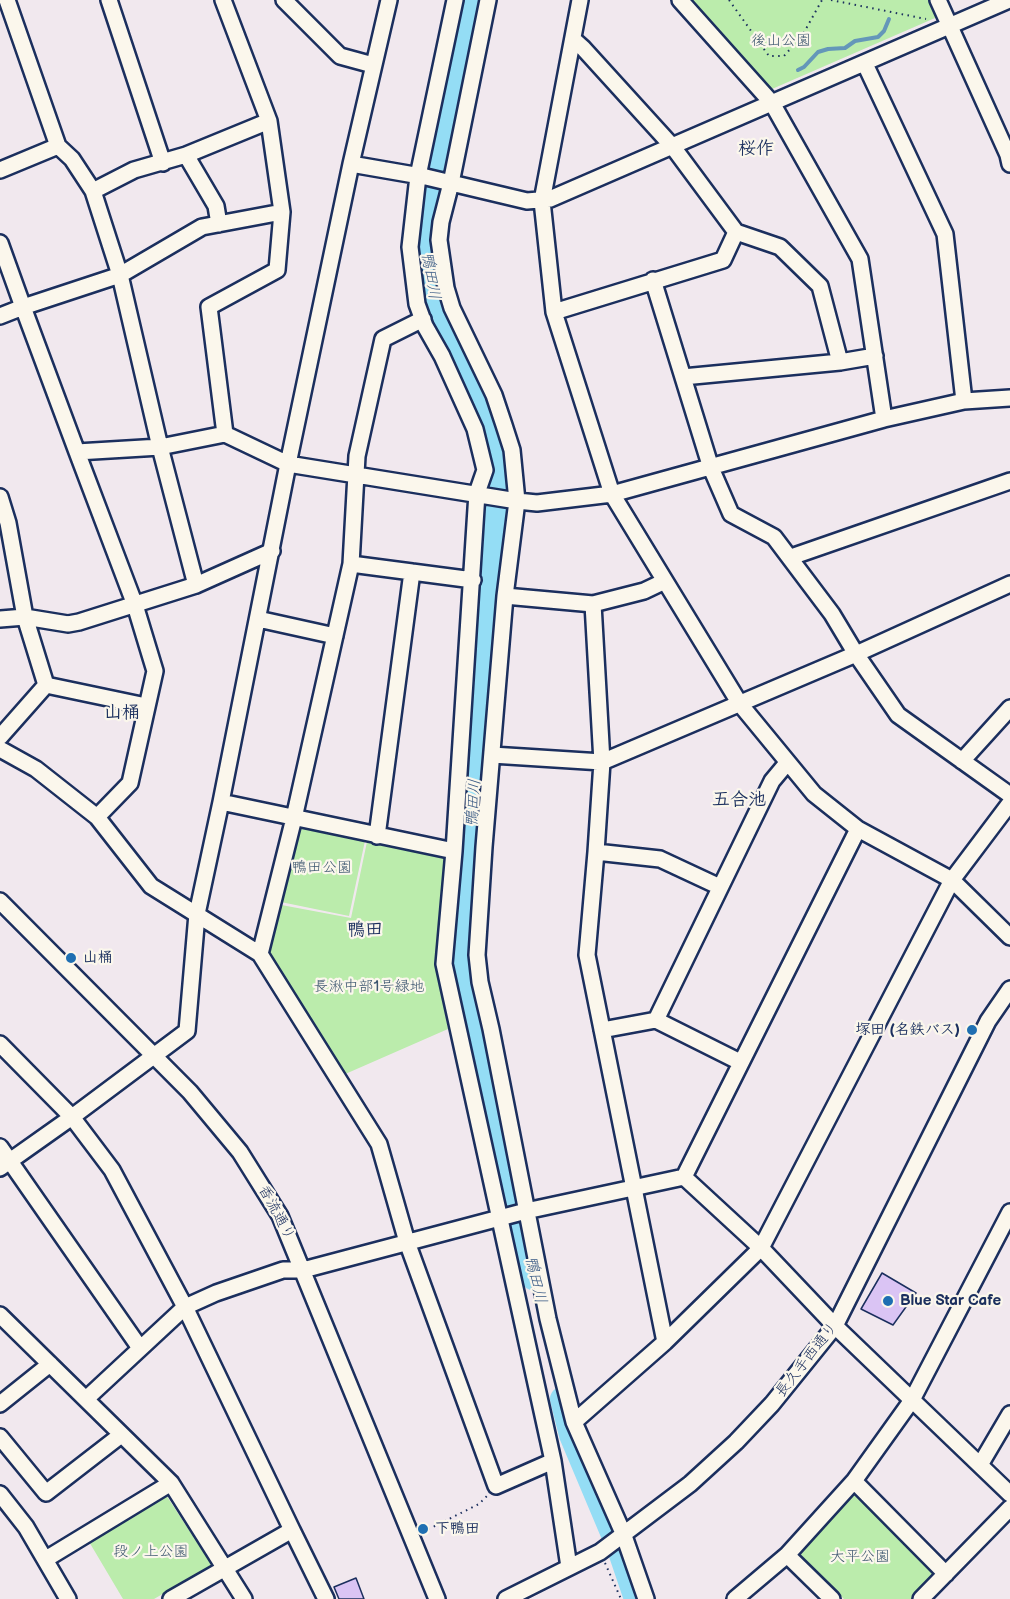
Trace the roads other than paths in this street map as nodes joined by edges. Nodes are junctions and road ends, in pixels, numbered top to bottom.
1 (7, 0) edge
2 (109, 0) edge
3 (223, 0) edge
4 (284, 0) edge
5 (389, 0) edge
6 (455, 0) edge
7 (488, 0) edge
8 (580, 0) edge
9 (680, 0) edge
10 (938, 0) edge
11 (1009, 0) edge
12 (949, 26) junction
13 (573, 39) junction
14 (865, 64) junction
15 (374, 66) junction
16 (772, 104) junction
17 (268, 121) junction
18 (58, 146) junction
19 (673, 147) junction
20 (186, 155) junction
21 (1009, 158) edge
22 (163, 163) junction
23 (351, 164) junction
24 (0, 170) edge
25 (422, 177) junction
26 (448, 183) junction
27 (93, 191) junction
28 (542, 201) junction
29 (282, 212) junction
30 (219, 224) junction
31 (736, 232) junction
32 (0, 243) edge
33 (120, 275) junction
34 (653, 280) junction
35 (23, 307) junction
36 (554, 312) junction
37 (0, 316) edge
38 (423, 319) junction
39 (875, 356) junction
40 (840, 362) junction
41 (683, 377) junction
42 (1010, 398) edge
43 (964, 401) junction
44 (884, 419) junction
45 (225, 435) junction
46 (160, 447) junction
47 (77, 452) junction
48 (288, 464) junction
49 (711, 468) junction
50 (357, 475) junction
51 (1010, 481) edge
52 (477, 493) junction
53 (612, 494) junction
54 (0, 497) edge
55 (517, 501) junction
56 (272, 551) junction
57 (791, 557) junction
58 (351, 564) junction
59 (412, 573) junction
60 (473, 580) junction
61 (665, 581) junction
62 (1010, 584) edge
63 (196, 585) junction
64 (505, 596) junction
65 (135, 604) junction
66 (593, 604) junction
67 (25, 617) junction
68 (0, 619) edge
69 (258, 619) junction
70 (335, 636) junction
71 (856, 654) junction
72 (46, 685) junction
73 (740, 704) junction
74 (147, 706) junction
75 (1010, 708) edge
76 (0, 737) edge
77 (0, 749) edge
78 (492, 755) junction
79 (962, 761) junction
80 (602, 762) junction
81 (787, 763) junction
82 (1010, 795) edge
83 (221, 802) junction
84 (1010, 803) edge
85 (96, 817) junction
86 (294, 818) junction
87 (858, 829) junction
88 (377, 836) junction
89 (454, 851) junction
90 (596, 852) junction
91 (952, 880) junction
92 (720, 887) junction
93 (0, 901) edge
94 (197, 914) junction
95 (1010, 937) edge
96 (261, 954) junction
97 (1010, 988) edge
98 (656, 1020) junction
99 (602, 1030) junction
100 (0, 1044) edge
101 (155, 1056) junction
102 (740, 1062) junction
103 (72, 1118) junction
104 (0, 1148) edge
105 (4, 1165) edge
106 (684, 1177) junction
107 (633, 1188) junction
108 (526, 1211) junction
109 (1010, 1212) edge
110 (499, 1218) junction
111 (406, 1242) junction
112 (761, 1248) junction
113 (303, 1270) junction
114 (185, 1307) junction
115 (0, 1315) edge
116 (835, 1326) junction
117 (665, 1342) junction
118 (140, 1348) junction
119 (50, 1364) junction
120 (86, 1399) junction
121 (912, 1400) junction
122 (0, 1404) edge
123 (1010, 1414) edge
124 (574, 1422) junction
125 (122, 1435) junction
126 (0, 1437) edge
127 (553, 1461) junction
128 (980, 1465) junction
129 (854, 1481) junction
130 (171, 1483) junction
131 (0, 1494) edge
132 (1010, 1494) edge
133 (1010, 1508) edge
134 (292, 1530) junction
135 (623, 1533) junction
136 (787, 1555) junction
137 (46, 1559) junction
138 (569, 1567) junction
139 (225, 1568) junction
140 (946, 1574) junction
141 (68, 1599) edge
142 (171, 1599) edge
143 (244, 1599) edge
144 (326, 1599) edge
145 (437, 1599) edge
146 (506, 1599) edge
147 (646, 1599) edge
148 (735, 1599) edge
149 (832, 1599) edge
150 (921, 1599) edge

1 - 18 street
2 - 22 street
3 - 17 street
4 - 15 street
5 - 15 street
6 - 25 street
7 - 26 street
8 - 13 street
9 - 16 street
10 - 12 street
11 - 12 street
12 - 14 street
12 - 21 street
13 - 19 street
13 - 28 street
14 - 16 street
14 - 43 street
15 - 23 street
16 - 19 street
16 - 39 street
17 - 20 street
17 - 29 street
18 - 24 street
18 - 27 street
19 - 28 street
19 - 31 street
20 - 22 street
20 - 30 street
22 - 27 street
23 - 25 street
23 - 48 street
25 - 26 street
25 - 38 street
26 - 28 street
26 - 55 street
27 - 33 street
28 - 36 street
29 - 30 street
29 - 45 street
30 - 33 street
31 - 34 street
31 - 40 street
32 - 35 street
33 - 35 street
33 - 46 street
34 - 36 street
34 - 41 street
35 - 37 street
35 - 47 street
36 - 53 street
38 - 50 street
38 - 52 street
39 - 40 street
39 - 44 street
40 - 41 street
41 - 49 street
42 - 43 street
43 - 44 street
44 - 49 street
45 - 46 street
45 - 48 street
46 - 47 street
46 - 63 street
47 - 65 street
48 - 50 street
48 - 56 street
49 - 53 street
49 - 57 street
50 - 52 street
50 - 58 street
51 - 57 street
52 - 55 street
52 - 60 street
53 - 55 street
53 - 61 street
54 - 67 street
55 - 64 street
56 - 63 street
56 - 69 street
57 - 71 street
58 - 59 street
58 - 70 street
59 - 60 street
59 - 88 street
60 - 89 street
61 - 66 street
61 - 73 street
62 - 71 street
63 - 65 street
64 - 66 street
64 - 78 street
65 - 67 street
65 - 74 street
66 - 80 street
67 - 68 street
67 - 72 street
69 - 70 street
69 - 83 street
70 - 86 street
71 - 73 street
71 - 79 street
72 - 74 street
72 - 76 street
73 - 80 street
73 - 81 street
74 - 85 street
75 - 79 street
77 - 85 street
78 - 80 street
78 - 108 street
79 - 82 street
80 - 90 street
81 - 87 street
81 - 92 street
83 - 86 street
83 - 94 street
84 - 91 street
85 - 94 street
86 - 88 street
86 - 96 street
87 - 91 street
87 - 102 street
88 - 89 street
89 - 110 street
90 - 92 street
90 - 99 street
91 - 95 street
91 - 112 street
92 - 98 street
93 - 101 street, 香流通り
94 - 96 street
94 - 101 street
96 - 111 street
97 - 116 street, 長久手西通り
98 - 99 street
98 - 102 street
99 - 107 street
100 - 103 street
101 - 103 street
101 - 113 street, 香流通り
102 - 106 street
103 - 105 street
103 - 114 street
104 - 105 street
105 - 118 street
106 - 107 street
106 - 112 street
107 - 108 street
107 - 117 street
108 - 110 street
108 - 124 street
109 - 121 street
110 - 111 street
110 - 127 street
111 - 113 street
111 - 127 street
112 - 116 street
112 - 117 street
113 - 114 street
113 - 145 street, 香流通り
114 - 118 street
114 - 134 street
115 - 119 street
116 - 121 street
116 - 135 street, 長久手西通り
117 - 124 street
118 - 120 street
119 - 120 street
119 - 122 street
120 - 125 street
121 - 128 street
121 - 129 street
123 - 128 street
124 - 135 street
125 - 126 street
125 - 130 street
127 - 138 street
128 - 132 street
129 - 136 street
129 - 140 street
130 - 137 street
130 - 139 street
131 - 137 street
133 - 140 street
134 - 139 street
134 - 144 street
135 - 138 street, 長久手西通り
135 - 147 street
136 - 148 street
136 - 149 street
137 - 141 street
138 - 146 street, 長久手西通り
139 - 142 street
139 - 143 street
140 - 150 street

